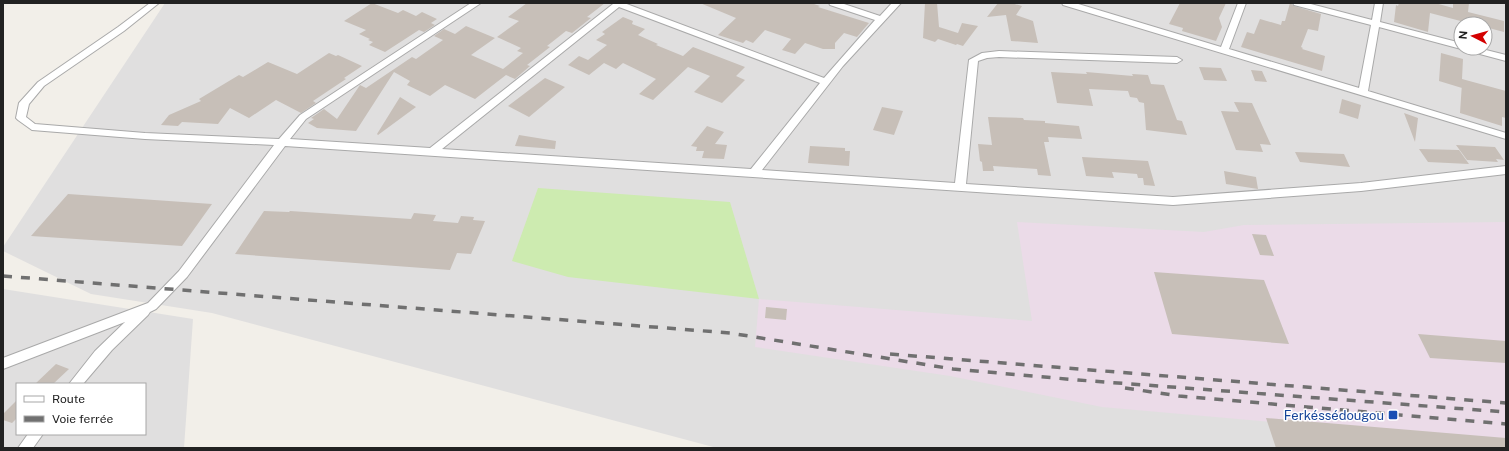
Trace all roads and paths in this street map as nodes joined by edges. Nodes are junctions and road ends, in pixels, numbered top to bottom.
1 (155, 3) edge
2 (477, 3) edge
3 (618, 3) edge
4 (833, 3) edge
5 (897, 3) edge
6 (1066, 3) edge
7 (1242, 3) edge
8 (1297, 3) edge
9 (1379, 3) edge
10 (881, 19) junction
11 (1375, 24) junction
12 (1453, 44) edge
13 (1224, 51) junction
14 (1493, 55) edge
15 (1506, 58) edge
16 (1177, 60) dead end
17 (825, 82) junction
18 (1363, 93) junction
19 (1506, 136) edge
20 (282, 142) junction
21 (432, 152) junction
22 (1506, 170) edge
23 (753, 174) junction
24 (960, 188) junction
25 (152, 306) junction
26 (3, 364) edge
27 (76, 383) edge
28 (35, 435) edge
29 (25, 448) edge

1 - 20 street
2 - 20 street
3 - 17 street
3 - 21 street
4 - 10 street
5 - 10 street
6 - 13 street
7 - 13 street
8 - 11 street
9 - 11 street
10 - 17 street
11 - 12 street
11 - 18 street
13 - 18 street
14 - 15 street
16 - 24 street
17 - 23 street
18 - 19 street
20 - 21 street
20 - 25 street
21 - 23 street
22 - 24 street
23 - 24 street
25 - 26 street
25 - 27 street
28 - 29 street

